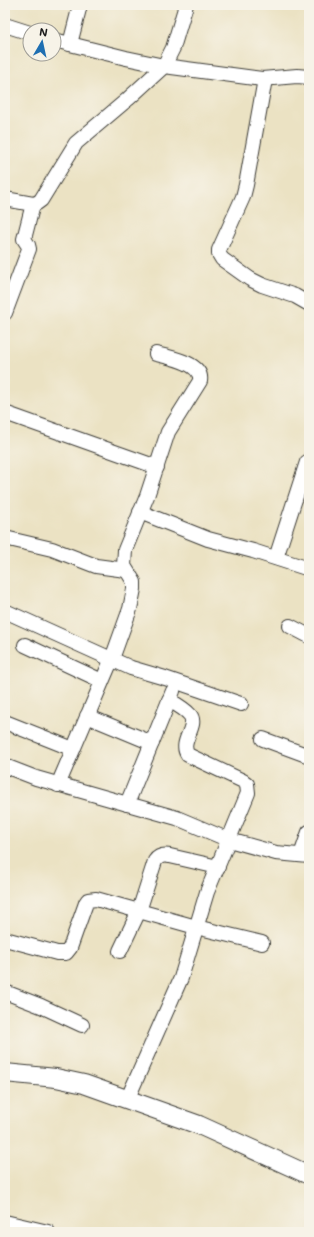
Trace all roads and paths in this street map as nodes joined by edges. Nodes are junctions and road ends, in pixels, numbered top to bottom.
1 (80, 5) edge
2 (186, 5) edge
3 (5, 25) edge
4 (22, 30) edge
5 (62, 42) edge
6 (70, 44) junction
7 (164, 66) junction
8 (309, 77) edge
9 (265, 79) junction
10 (5, 199) edge
11 (33, 204) junction
12 (309, 304) edge
13 (5, 313) edge
14 (156, 354) dead end
15 (5, 413) edge
16 (307, 462) dead end
17 (157, 467) junction
18 (140, 512) junction
19 (5, 538) edge
20 (276, 558) junction
21 (309, 569) edge
22 (126, 570) junction
23 (5, 610) edge
24 (290, 626) dead end
25 (309, 636) edge
26 (25, 645) dead end
27 (111, 660) junction
28 (102, 680) junction
29 (176, 682) junction
30 (170, 700) junction
31 (242, 704) dead end
32 (87, 716) junction
33 (5, 722) edge
34 (263, 739) dead end
35 (152, 743) junction
36 (73, 749) junction
37 (309, 756) edge
38 (5, 766) edge
39 (58, 785) junction
40 (127, 804) junction
41 (309, 832) edge
42 (229, 840) junction
43 (305, 855) edge
44 (218, 867) junction
45 (140, 911) junction
46 (196, 928) junction
47 (5, 939) edge
48 (262, 943) dead end
49 (120, 951) dead end
50 (5, 992) edge
51 (82, 1025) dead end
52 (5, 1073) edge
53 (127, 1100) junction
54 (309, 1176) edge
55 (5, 1222) edge
56 (48, 1232) edge

1 - 6 street
2 - 7 street
3 - 4 street
5 - 6 street
6 - 7 street
7 - 9 street
7 - 11 street
8 - 9 street
9 - 12 street
10 - 11 street
11 - 13 street
14 - 17 street
15 - 17 street
16 - 20 street
17 - 18 street
18 - 20 street
18 - 22 street
19 - 22 street
20 - 21 street
22 - 27 street
23 - 27 street
24 - 25 street
26 - 28 street
27 - 28 street
27 - 29 street
28 - 32 street
29 - 30 street
29 - 31 street
30 - 35 street
30 - 42 street
32 - 35 street
32 - 36 street
33 - 36 street
34 - 37 street
35 - 40 street
36 - 39 street
38 - 39 street
39 - 40 street
40 - 42 street
41 - 43 street
42 - 43 street
42 - 44 street
44 - 45 street
44 - 46 street
45 - 46 street
45 - 47 street
45 - 49 street
46 - 48 street
46 - 53 street
50 - 51 street
52 - 53 street
53 - 54 street
55 - 56 street

